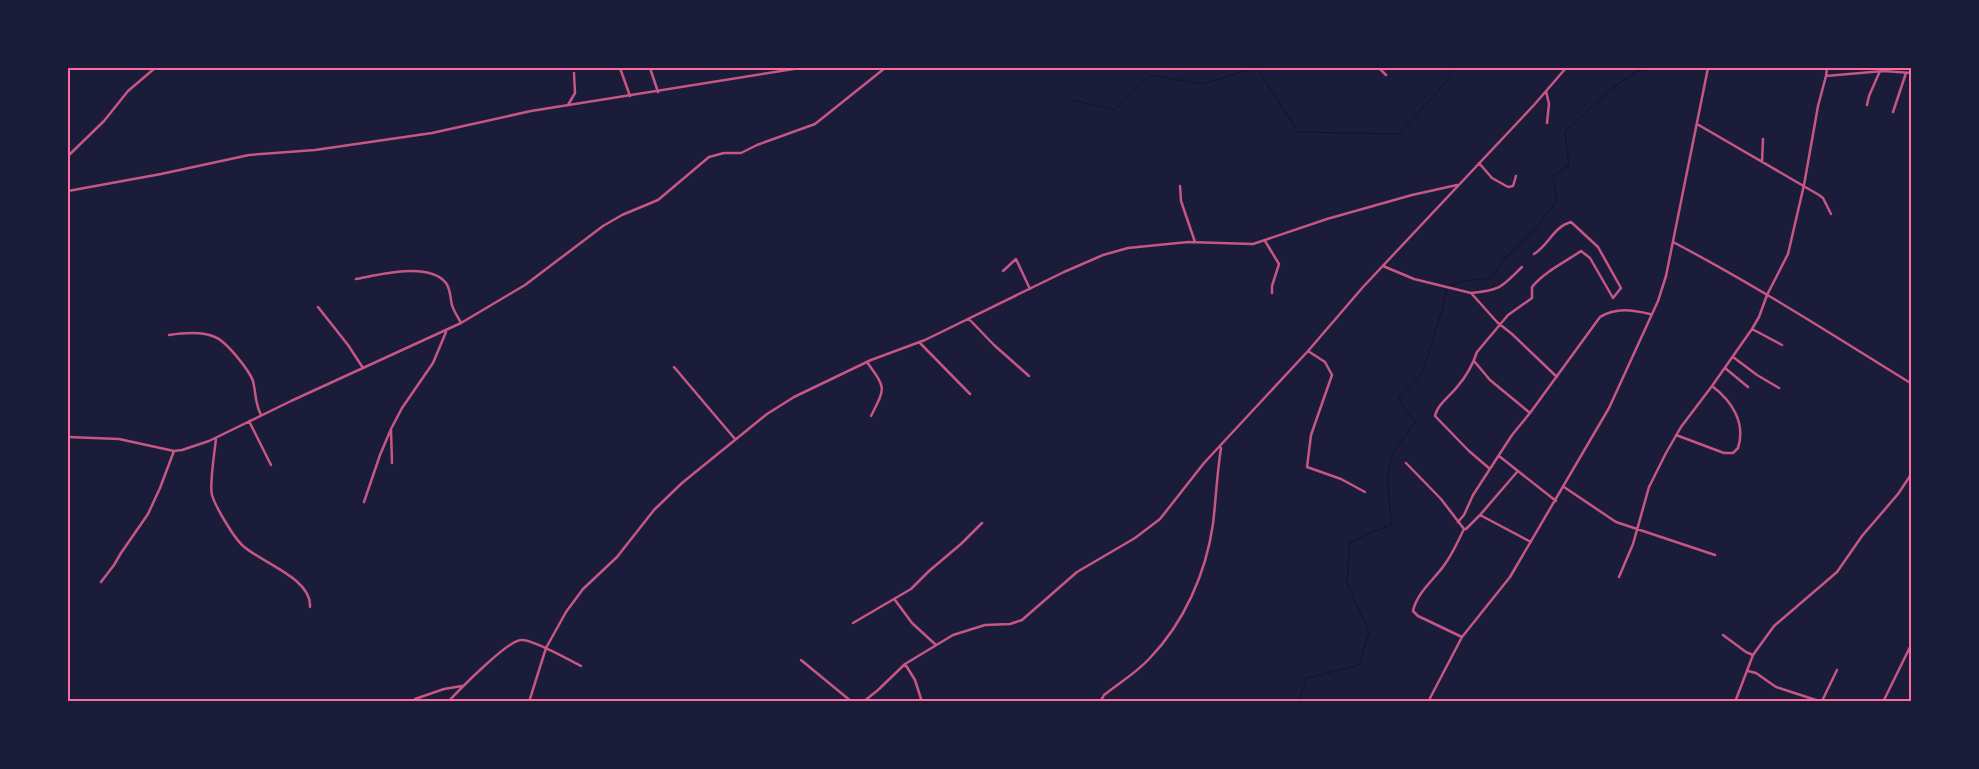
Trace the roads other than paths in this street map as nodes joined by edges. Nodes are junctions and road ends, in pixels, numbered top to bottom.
1 (154, 68) edge
2 (620, 68) edge
3 (650, 68) edge
4 (800, 68) edge
5 (886, 68) edge
6 (1379, 68) edge
7 (1566, 68) edge
8 (1708, 68) edge
9 (1827, 68) edge
10 (1880, 71) junction
11 (574, 73) dead end
12 (1906, 73) junction
13 (1912, 74) edge
14 (1386, 75) dead end
15 (1826, 76) junction
16 (658, 92) junction
17 (1546, 92) junction
18 (630, 96) junction
19 (567, 106) junction
20 (1868, 106) dead end
21 (1893, 112) dead end
22 (1546, 123) dead end
23 (1697, 124) junction
24 (1763, 139) dead end
25 (68, 156) edge
26 (1762, 162) junction
27 (1479, 163) junction
28 (1516, 176) dead end
29 (1804, 185) junction
30 (1180, 186) dead end
31 (1457, 186) junction
32 (68, 191) edge
33 (1831, 214) dead end
34 (1265, 241) junction
35 (1195, 242) junction
36 (1673, 242) junction
37 (1534, 254) dead end
38 (1383, 266) junction
39 (1522, 267) dead end
40 (1002, 271) dead end
41 (356, 279) dead end
42 (1030, 289) junction
43 (1272, 293) dead end
44 (1471, 293) junction
45 (1766, 295) junction
46 (318, 307) dead end
47 (1650, 314) junction
48 (969, 319) junction
49 (461, 323) junction
50 (1500, 325) junction
51 (1752, 329) junction
52 (447, 330) junction
53 (169, 335) dead end
54 (919, 342) junction
55 (1782, 345) dead end
56 (1308, 351) junction
57 (1733, 357) junction
58 (1474, 361) junction
59 (867, 362) junction
60 (674, 367) dead end
61 (363, 368) junction
62 (1725, 368) junction
63 (1029, 376) dead end
64 (1557, 377) junction
65 (1912, 384) edge
66 (1712, 386) junction
67 (1748, 387) dead end
68 (1779, 388) dead end
69 (970, 394) dead end
70 (1530, 413) junction
71 (261, 415) junction
72 (871, 416) dead end
73 (249, 422) junction
74 (391, 428) junction
75 (1676, 435) junction
76 (68, 438) edge
77 (216, 438) junction
78 (734, 439) junction
79 (1221, 446) junction
80 (174, 451) junction
81 (1499, 456) junction
82 (392, 463) dead end
83 (1406, 463) dead end
84 (271, 464) dead end
85 (1490, 469) junction
86 (1517, 472) junction
87 (1912, 473) edge
88 (1564, 487) junction
89 (1365, 492) dead end
90 (1556, 501) junction
91 (364, 502) dead end
92 (1480, 515) junction
93 (1458, 522) junction
94 (982, 523) dead end
95 (1464, 529) junction
96 (1638, 529) junction
97 (1532, 542) junction
98 (1714, 555) dead end
99 (1619, 578) dead end
100 (101, 582) dead end
101 (895, 600) junction
102 (310, 607) dead end
103 (853, 623) dead end
104 (1723, 635) dead end
105 (1462, 638) junction
106 (1912, 644) edge
107 (936, 645) junction
108 (546, 648) junction
109 (1908, 652) junction
110 (1912, 654) edge
111 (1753, 655) junction
112 (801, 660) dead end
113 (905, 664) junction
114 (581, 666) dead end
115 (1837, 670) dead end
116 (1748, 671) junction
117 (463, 686) junction
118 (415, 699) dead end
119 (1822, 701) edge
120 (448, 702) edge
121 (529, 702) edge
122 (852, 702) edge
123 (863, 702) edge
124 (922, 702) edge
125 (1100, 702) edge
126 (1428, 702) edge
127 (1735, 702) edge
128 (1883, 702) edge

1 - 25 street
2 - 18 street
3 - 16 street
4 - 16 street
5 - 49 street
6 - 14 street
7 - 17 street
8 - 23 street
9 - 15 street
10 - 12 street
10 - 15 street
10 - 20 street
11 - 19 street
12 - 13 street
12 - 21 street
15 - 29 street
16 - 18 street
17 - 22 street
17 - 27 street
18 - 19 street
19 - 32 street
23 - 26 street
23 - 36 street
24 - 26 street
26 - 29 street
27 - 28 street
27 - 31 street
29 - 33 street
29 - 45 street
30 - 35 street
31 - 34 street
31 - 38 street
34 - 35 street
34 - 43 street
35 - 42 street
36 - 45 street
36 - 47 street
37 - 50 street
38 - 44 street
38 - 56 street
39 - 44 street
40 - 42 street
41 - 49 street
42 - 48 street
44 - 50 street
45 - 51 street
45 - 65 street
46 - 61 street
47 - 64 street
47 - 88 street
48 - 54 street
48 - 63 street
49 - 52 street
50 - 58 street
50 - 64 street
51 - 55 street
51 - 57 street
52 - 61 street
52 - 74 street
53 - 71 street
54 - 59 street
54 - 69 street
56 - 79 street
56 - 89 street
57 - 62 street
57 - 68 street
58 - 70 street
58 - 85 street
59 - 72 street
59 - 78 street
60 - 78 street
61 - 71 street
62 - 66 street
62 - 67 street
64 - 70 street
66 - 75 street
66 - 75 street
70 - 81 street
71 - 73 street
73 - 77 street
73 - 84 street
74 - 82 street
74 - 91 street
75 - 96 street
76 - 80 street
77 - 80 street
77 - 102 street
78 - 108 street
79 - 107 street
79 - 125 street
80 - 100 street
81 - 85 street
81 - 86 street
83 - 93 street
85 - 93 street
86 - 90 street
86 - 92 street
87 - 111 street
88 - 90 street
88 - 96 street
90 - 97 street
92 - 95 street
92 - 97 street
93 - 95 street
94 - 101 street
95 - 105 street
96 - 98 street
96 - 99 street
97 - 105 street
101 - 103 street
101 - 107 street
104 - 111 street
105 - 126 street
106 - 109 street
107 - 113 street
108 - 114 street
108 - 117 street
108 - 121 street
109 - 110 street
109 - 128 street
111 - 116 street
112 - 122 street
113 - 123 street
113 - 124 street
115 - 119 street
116 - 119 street
116 - 127 street
117 - 118 street
117 - 120 street

